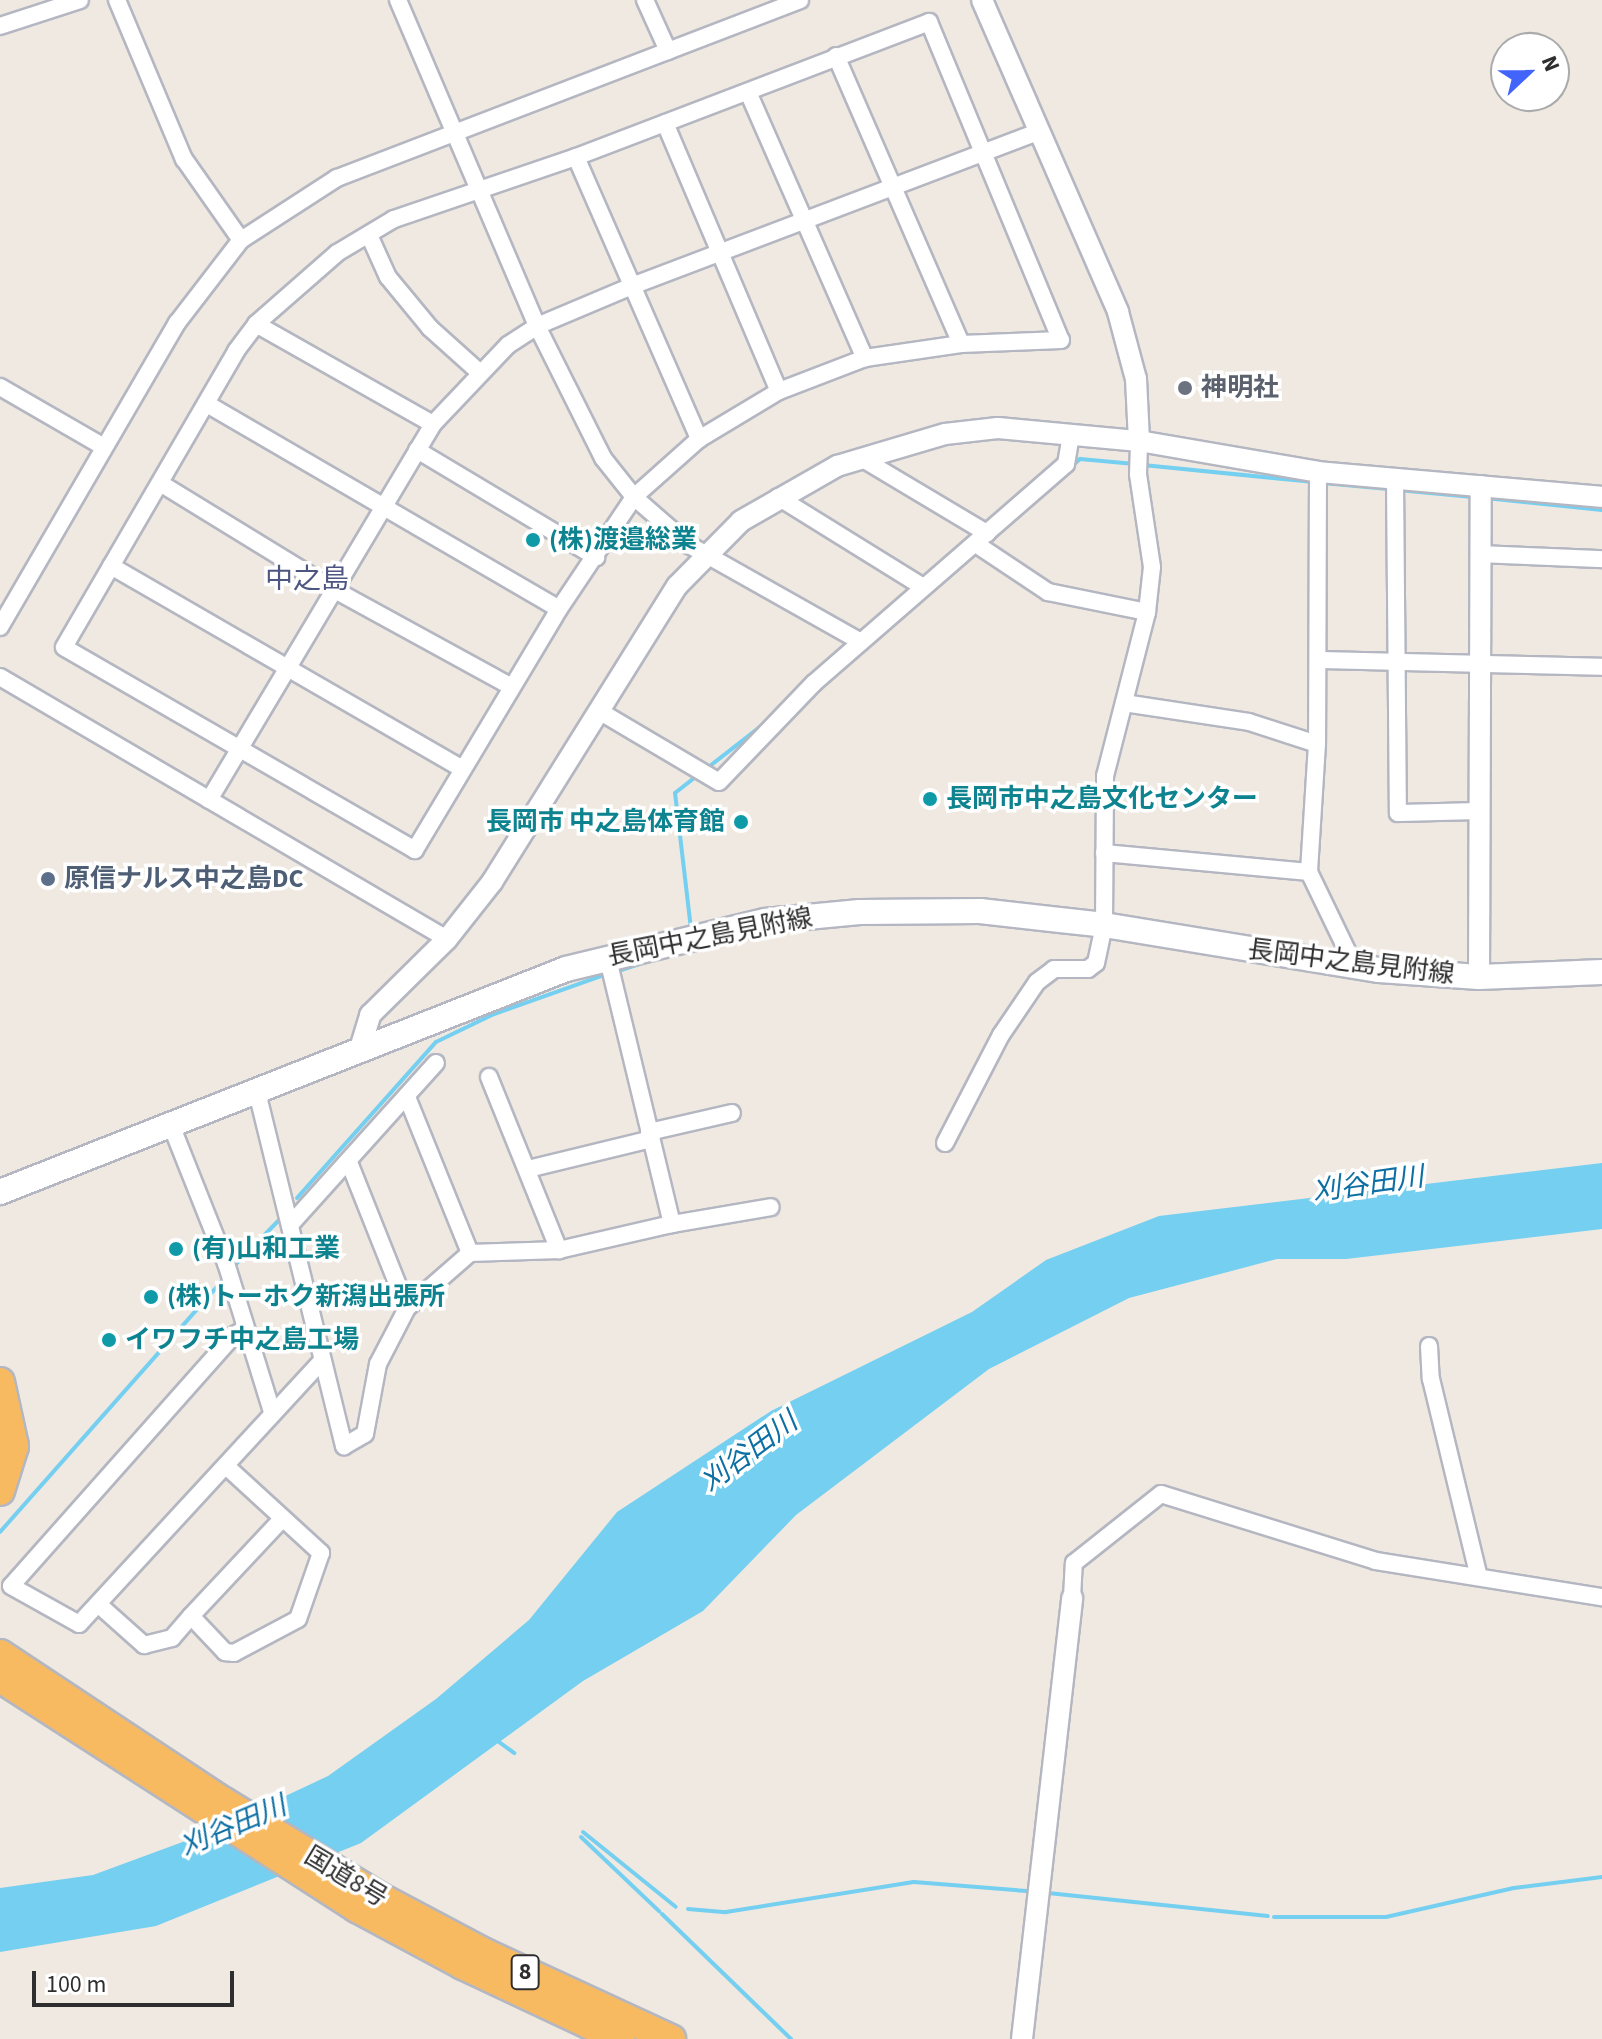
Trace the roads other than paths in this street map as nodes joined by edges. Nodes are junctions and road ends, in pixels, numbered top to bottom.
1 (80, 0) edge
2 (117, 0) edge
3 (398, 0) edge
4 (645, 0) edge
5 (800, 0) edge
6 (982, 0) edge
7 (0, 26) edge
8 (668, 51) junction
9 (836, 56) junction
10 (748, 92) junction
11 (665, 123) junction
12 (1037, 132) junction
13 (454, 133) junction
14 (980, 152) junction
15 (576, 157) junction
16 (892, 186) junction
17 (480, 191) junction
18 (806, 219) junction
19 (369, 235) junction
20 (241, 240) junction
21 (718, 254) junction
22 (632, 286) junction
23 (256, 324) junction
24 (537, 326) junction
25 (961, 344) junction
26 (865, 358) junction
27 (478, 371) junction
28 (0, 387) edge
29 (779, 391) junction
30 (207, 404) junction
31 (433, 424) junction
32 (1071, 435) junction
33 (699, 439) junction
34 (1139, 441) junction
35 (104, 447) junction
36 (417, 450) junction
37 (861, 458) junction
38 (1318, 472) junction
39 (1395, 480) junction
40 (160, 483) junction
41 (1481, 486) junction
42 (634, 497) junction
43 (778, 497) junction
44 (1602, 497) edge
45 (378, 508) junction
46 (982, 538) junction
47 (1481, 554) junction
48 (705, 555) junction
49 (596, 557) junction
50 (1602, 559) edge
51 (111, 566) junction
52 (923, 587) junction
53 (333, 589) junction
54 (559, 609) junction
55 (1147, 612) junction
56 (0, 627) edge
57 (861, 642) junction
58 (1319, 660) junction
59 (1395, 660) junction
60 (1480, 662) junction
61 (285, 667) junction
62 (1602, 667) edge
63 (0, 677) edge
64 (512, 687) junction
65 (1124, 703) junction
66 (599, 711) junction
67 (1317, 744) junction
68 (239, 749) junction
69 (463, 769) junction
70 (209, 800) junction
71 (1480, 811) junction
72 (1104, 853) junction
73 (1309, 872) junction
74 (1104, 925) junction
75 (447, 939) junction
76 (607, 956) junction
77 (1355, 967) junction
78 (1602, 972) edge
79 (1479, 977) junction
80 (359, 1052) junction
81 (436, 1063) dead end
82 (489, 1077) dead end
83 (257, 1092) junction
84 (407, 1097) junction
85 (732, 1113) dead end
86 (171, 1125) junction
87 (650, 1135) junction
88 (945, 1143) dead end
89 (349, 1162) junction
90 (528, 1169) junction
91 (0, 1192) edge
92 (771, 1207) dead end
93 (672, 1224) junction
94 (290, 1225) junction
95 (559, 1250) junction
96 (470, 1253) junction
97 (407, 1308) junction
98 (245, 1329) junction
99 (1429, 1346) dead end
100 (322, 1361) junction
101 (0, 1382) edge
102 (272, 1412) junction
103 (0, 1413) edge
104 (0, 1453) edge
105 (226, 1466) junction
106 (0, 1491) edge
107 (283, 1518) junction
108 (1478, 1573) junction
109 (1602, 1597) edge
110 (1072, 1598) joint
111 (98, 1604) junction
112 (191, 1616) junction
113 (0, 1654) edge
114 (0, 1678) edge
115 (112, 1741) junction
116 (369, 1903) junction
117 (620, 2039) edge
118 (671, 2039) edge
119 (1022, 2039) edge

1 - 7 street
2 - 20 street
3 - 13 street
4 - 8 street
5 - 8 street
6 - 12 street
8 - 13 street
9 - 10 street
9 - 14 street
9 - 16 street
10 - 11 street
10 - 18 street
11 - 15 street
11 - 21 street
12 - 14 street
12 - 34 street
13 - 17 street
13 - 20 street
14 - 16 street
14 - 25 street
15 - 17 street
15 - 22 street
16 - 18 street
16 - 25 street
17 - 19 street
17 - 24 street
18 - 21 street
18 - 26 street
19 - 23 street
19 - 27 street
20 - 35 street
21 - 22 street
21 - 29 street
22 - 24 street
22 - 33 street
23 - 30 street
23 - 31 street
24 - 27 street
24 - 42 street
25 - 26 street
26 - 29 street
27 - 31 street
28 - 35 street
29 - 33 street
30 - 40 street
30 - 45 street
31 - 36 street
32 - 34 street
32 - 37 street
32 - 46 street
33 - 42 street
34 - 38 street
34 - 55 street
35 - 56 street
36 - 45 street
36 - 49 street
37 - 43 street
37 - 46 street
38 - 39 street
38 - 58 street
39 - 41 street
39 - 59 street
40 - 51 street
40 - 53 street
41 - 44 street
41 - 47 street
42 - 48 street
42 - 49 street
43 - 48 street
43 - 52 street
45 - 53 street
45 - 54 street
46 - 52 street
46 - 55 street
47 - 50 street
47 - 60 street
48 - 57 street
48 - 66 street
49 - 54 street
51 - 61 street
51 - 68 street
52 - 57 street
53 - 61 street
53 - 64 street
54 - 64 street
55 - 65 street
57 - 66 street
58 - 59 street
58 - 67 street
59 - 60 street
59 - 71 street
60 - 62 street
60 - 71 street
61 - 68 street
61 - 69 street
63 - 70 street
64 - 69 street
65 - 67 street
65 - 72 street
66 - 75 street
67 - 73 street
68 - 69 street
68 - 70 street
70 - 75 street
71 - 79 street
72 - 73 street
72 - 74 street
73 - 77 street
74 - 76 main road, 長岡中之島見附線
74 - 77 main road, 長岡中之島見附線
74 - 88 street
75 - 80 street
76 - 80 main road, 長岡中之島見附線
76 - 87 street
77 - 79 main road, 長岡中之島見附線
78 - 79 main road, 長岡中之島見附線
80 - 83 main road, 長岡中之島見附線
81 - 84 street
82 - 90 street
83 - 86 main road, 長岡中之島見附線
83 - 94 street
84 - 89 street
84 - 96 street
85 - 87 street
86 - 91 main road, 長岡中之島見附線
86 - 98 street
87 - 90 street
87 - 93 street
89 - 94 street
89 - 97 street
90 - 95 street
92 - 93 street
93 - 95 street
94 - 100 street
95 - 96 street
96 - 97 street
97 - 100 street
98 - 102 street
98 - 111 street
99 - 108 street
100 - 102 street
101 - 106 highway
102 - 105 street
103 - 104 highway
105 - 107 street
105 - 111 street
107 - 112 street
107 - 112 street
108 - 109 street
108 - 110 street
110 - 119 street
111 - 112 street
113 - 115 highway, 国道8号 / 8
114 - 115 highway, 国道8号 / 8
115 - 116 highway, 国道8号 / 8
116 - 117 highway, 国道8号 / 8
116 - 118 highway, 国道8号 / 8

